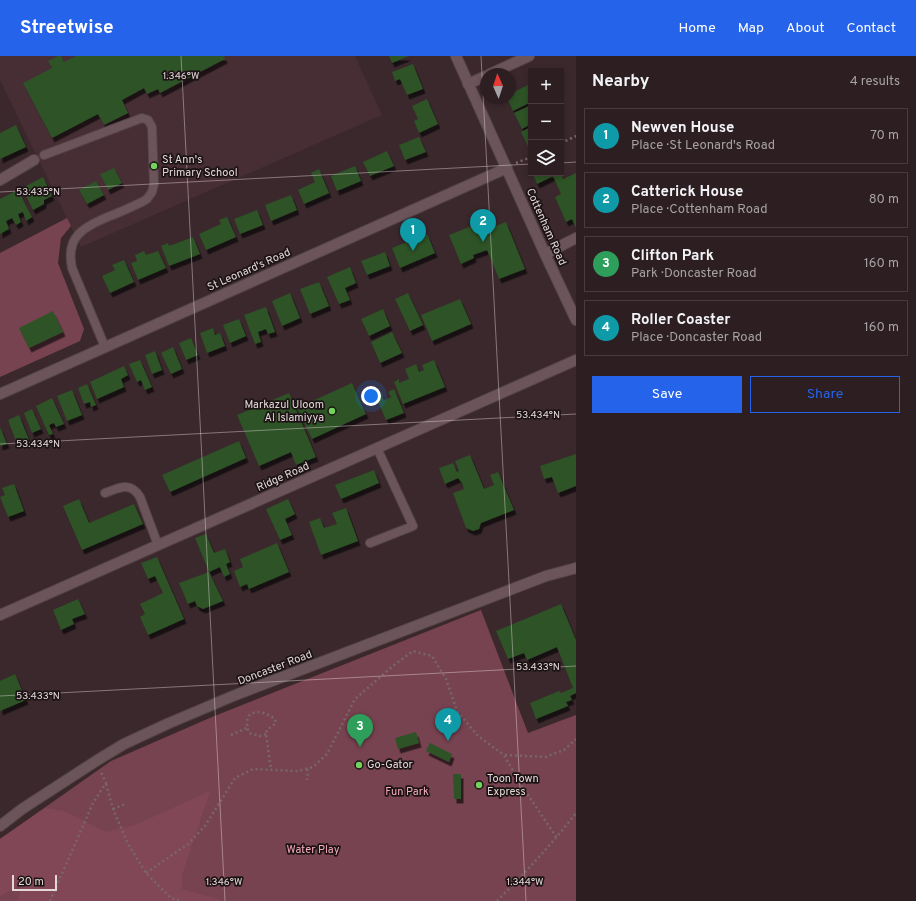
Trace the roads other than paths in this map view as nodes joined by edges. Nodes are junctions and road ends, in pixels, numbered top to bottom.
1 (456, 56) edge
2 (529, 56) edge
3 (503, 68) edge
4 (480, 79) edge
5 (468, 84) junction
6 (44, 156) dead end
7 (34, 160) dead end
8 (507, 168) junction
9 (0, 180) edge
10 (576, 238) edge
11 (545, 254) junction
12 (576, 320) edge
13 (105, 347) junction
14 (576, 360) edge
15 (0, 394) edge
16 (377, 448) junction
17 (105, 493) dead end
18 (370, 543) dead end
19 (158, 545) junction
20 (576, 568) edge
21 (0, 615) edge
22 (0, 826) edge

1 - 5 street, Cottenham Road
2 - 3 street
4 - 5 street
5 - 8 street, Cottenham Road
6 - 13 lane
7 - 9 street
8 - 11 street, Cottenham Road
8 - 13 street, St Leonard's Road
10 - 11 street
11 - 12 street, Cottenham Road
13 - 15 street, St Leonard's Road
14 - 16 street, Ridge Road
16 - 18 lane
16 - 19 street, Ridge Road
17 - 19 lane
19 - 21 street, Ridge Road
20 - 22 street, Doncaster Road

